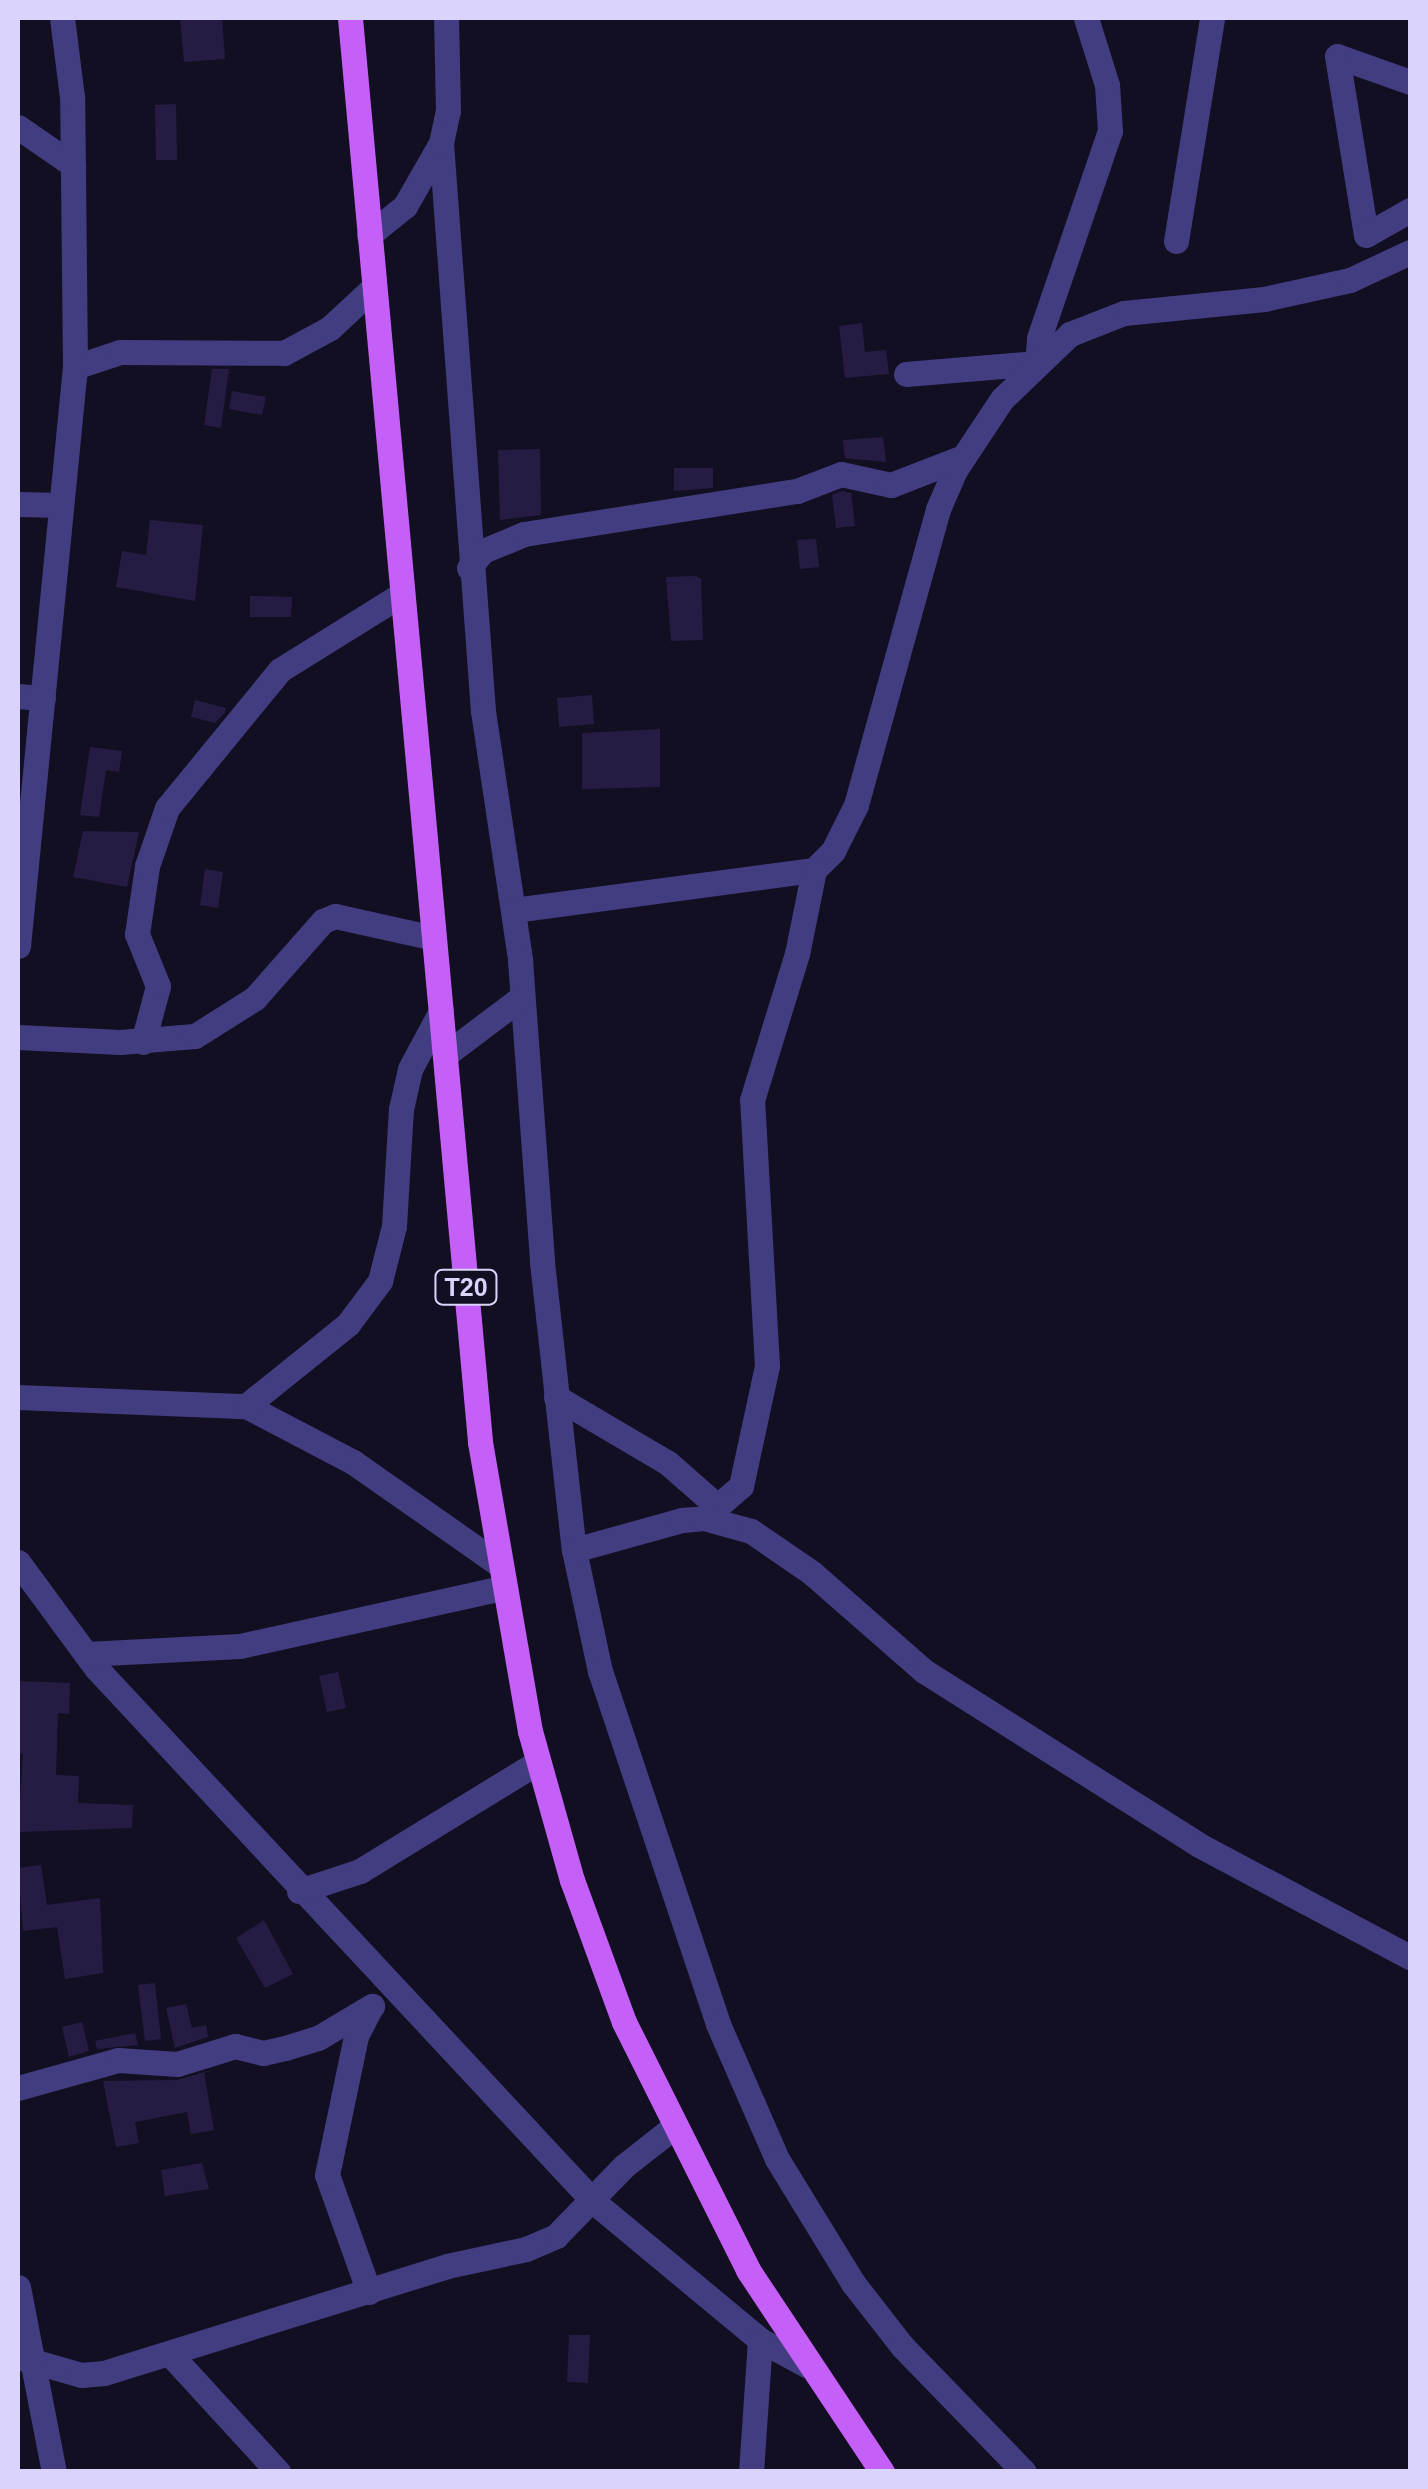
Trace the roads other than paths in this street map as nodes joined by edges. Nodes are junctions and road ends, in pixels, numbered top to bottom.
1 (62, 18) edge
2 (350, 18) edge
3 (446, 18) edge
4 (1086, 18) edge
5 (1212, 18) edge
6 (1410, 82) edge
7 (18, 127) edge
8 (441, 144) junction
9 (73, 165) junction
10 (1410, 210) edge
11 (370, 235) junction
12 (1176, 241) dead end
13 (1410, 252) edge
14 (374, 287) junction
15 (1038, 363) junction
16 (75, 366) junction
17 (906, 374) dead end
18 (962, 457) junction
19 (18, 504) edge
20 (60, 505) junction
21 (469, 568) junction
22 (402, 594) junction
23 (30, 697) edge
24 (814, 870) junction
25 (514, 910) junction
26 (434, 938) junction
27 (18, 946) edge
28 (522, 997) junction
29 (441, 1011) junction
30 (18, 1037) edge
31 (143, 1042) junction
32 (445, 1055) junction
33 (556, 1396) junction
34 (18, 1397) edge
35 (246, 1406) junction
36 (710, 1512) junction
37 (574, 1550) junction
38 (18, 1562) edge
39 (499, 1576) junction
40 (86, 1654) junction
41 (538, 1762) junction
42 (299, 1891) junction
43 (1410, 1957) edge
44 (393, 1991) junction
45 (372, 2006) junction
46 (18, 2088) edge
47 (675, 2126) junction
48 (594, 2202) junction
49 (18, 2287) edge
50 (369, 2292) junction
51 (760, 2340) junction
52 (170, 2354) junction
53 (27, 2361) edge
54 (806, 2365) junction
55 (54, 2472) edge
56 (278, 2472) edge
57 (752, 2472) edge
58 (882, 2472) edge
59 (1024, 2472) edge

1 - 9 street
2 - 11 main road, T20
3 - 8 street
4 - 15 street
5 - 12 street
6 - 10 street
7 - 9 street
8 - 11 street
8 - 21 street
9 - 16 street
11 - 14 main road, T20
13 - 15 street
14 - 16 street
14 - 22 main road, T20
15 - 17 street
15 - 18 street
16 - 20 street
18 - 21 street
18 - 24 street
19 - 20 street
20 - 23 street
21 - 25 street
22 - 26 main road, T20
22 - 31 street
23 - 27 street
24 - 25 street
24 - 36 street
25 - 28 street
26 - 29 main road, T20
26 - 31 street
28 - 32 street
28 - 33 street
29 - 32 main road, T20
29 - 35 street
30 - 31 street
32 - 39 main road, T20
33 - 36 street
33 - 37 street
34 - 35 street
35 - 39 street
36 - 37 street
36 - 43 street
37 - 59 street
38 - 40 street
39 - 40 street
39 - 41 main road, T20
40 - 42 street
41 - 42 street
41 - 47 main road, T20
42 - 44 street
44 - 45 street
44 - 48 street
45 - 46 street
45 - 50 street
47 - 48 street
47 - 54 main road, T20
48 - 50 street
48 - 51 street
49 - 53 street
50 - 52 street
51 - 54 street
51 - 57 street
52 - 53 street
52 - 56 street
53 - 55 street
54 - 58 main road, T20

